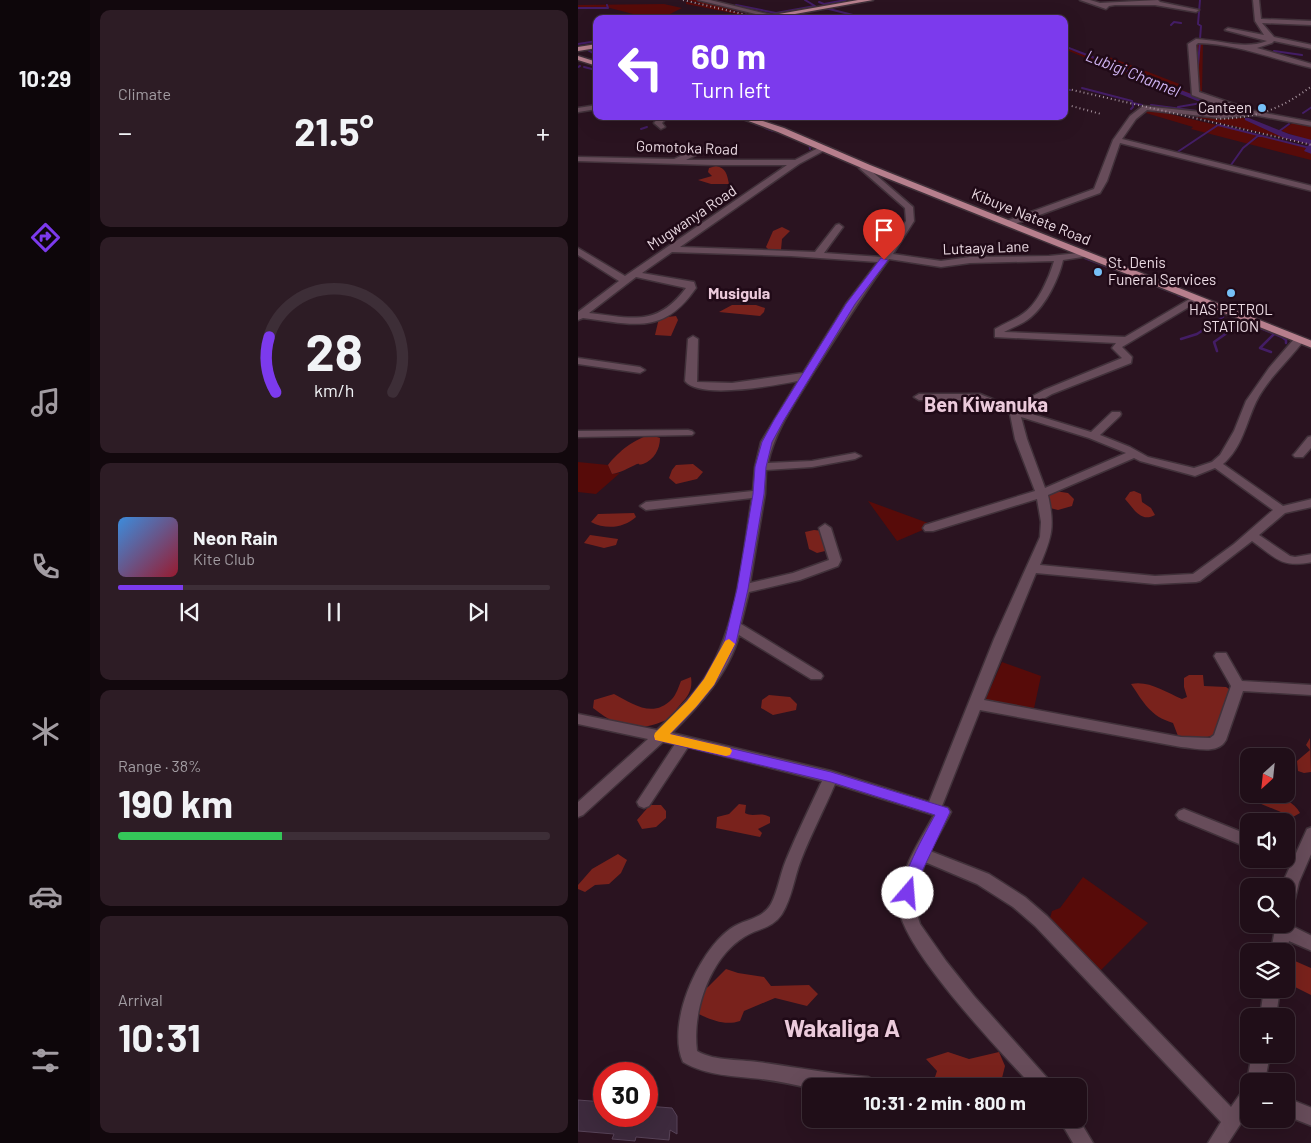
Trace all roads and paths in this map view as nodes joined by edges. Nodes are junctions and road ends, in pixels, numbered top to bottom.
1 (701, 0) edge
2 (870, 0) edge
3 (1083, 0) edge
4 (1256, 0) edge
5 (1155, 1) edge
6 (1102, 6) junction
7 (1196, 10) dead end
8 (1090, 13) dead end
9 (768, 15) edge
10 (778, 15) edge
11 (1258, 21) junction
12 (1312, 23) edge
13 (1228, 30) dead end
14 (1272, 38) junction
15 (593, 46) edge
16 (1312, 47) edge
17 (580, 48) edge
18 (1252, 49) junction
19 (578, 60) edge
20 (593, 63) edge
21 (1312, 66) edge
22 (593, 68) edge
23 (593, 108) edge
24 (578, 110) edge
25 (1245, 114) junction
26 (661, 120) edge
27 (751, 120) edge
28 (1312, 124) edge
29 (661, 127) dead end
30 (1117, 140) junction
31 (825, 148) junction
32 (701, 149) dead end
33 (578, 159) edge
34 (675, 162) junction
35 (796, 162) junction
36 (867, 167) junction
37 (1312, 188) edge
38 (1008, 223) junction
39 (839, 227) dead end
40 (670, 249) junction
41 (578, 251) edge
42 (818, 254) junction
43 (1086, 254) junction
44 (885, 258) junction
45 (1059, 258) junction
46 (634, 274) junction
47 (625, 280) junction
48 (1196, 299) junction
49 (579, 316) edge
50 (693, 339) dead end
51 (1127, 340) junction
52 (1299, 340) junction
53 (1312, 345) edge
54 (578, 360) edge
55 (640, 370) dead end
56 (806, 376) junction
57 (919, 397) dead end
58 (1016, 412) junction
59 (1116, 414) dead end
60 (688, 432) dead end
61 (578, 434) edge
62 (1093, 436) junction
63 (1312, 439) edge
64 (1134, 454) junction
65 (1299, 455) dead end
66 (855, 456) dead end
67 (1216, 464) junction
68 (760, 467) junction
69 (759, 494) junction
70 (1041, 494) junction
71 (1312, 503) edge
72 (646, 506) dead end
73 (1281, 510) junction
74 (825, 528) dead end
75 (929, 528) dead end
76 (1252, 535) junction
77 (1312, 558) edge
78 (1033, 569) junction
79 (742, 589) junction
80 (734, 626) junction
81 (1221, 656) dead end
82 (816, 676) dead end
83 (1238, 686) junction
84 (1312, 690) edge
85 (975, 704) junction
86 (578, 719) edge
87 (660, 736) junction
88 (685, 741) junction
89 (831, 777) junction
90 (644, 802) dead end
91 (934, 808) junction
92 (578, 811) edge
93 (1184, 815) dead end
94 (1312, 833) edge
95 (1240, 838) edge
96 (922, 854) junction
97 (1295, 856) edge
98 (1293, 933) edge
99 (1312, 944) edge
100 (802, 1078) edge
101 (1036, 1078) edge
102 (1295, 1110) edge
103 (1240, 1111) edge
104 (1312, 1117) edge
105 (1233, 1122) junction
106 (1074, 1128) edge
107 (1084, 1143) edge
108 (1217, 1143) edge

1 - 9 street
2 - 10 main road
3 - 6 street
4 - 11 street
5 - 6 street
5 - 7 street
6 - 8 street
11 - 12 street
11 - 14 street
13 - 14 street
14 - 16 street
14 - 18 street
15 - 17 main road
17 - 19 main road
18 - 21 street
18 - 25 street
19 - 20 main road
19 - 22 main road
23 - 24 street
25 - 28 street
25 - 30 street
26 - 29 street
27 - 31 main road, Kibuye Natete Road
30 - 37 street
30 - 38 street
31 - 35 street, Mugwanya Road
31 - 36 main road, Kibuye Natete Road
32 - 34 street
33 - 34 street, Gomotoka Road
34 - 35 street, Gomotoka Road
35 - 40 street, Mugwanya Road
36 - 38 main road, Kibuye Natete Road
36 - 44 street
38 - 43 main road, Kibuye Natete Road
39 - 42 street
40 - 42 street, Lutaaya Lane
40 - 46 street, Mugwanya Road
41 - 47 street
42 - 44 street, Lutaaya Lane
43 - 45 street, Lutaaya Lane
43 - 48 main road, Kibuye Natete Road
44 - 45 street, Lutaaya Lane
44 - 56 street
45 - 51 street
46 - 47 street, Mugwanya Road
46 - 49 street
47 - 49 street, Mugwanya Road
48 - 51 street
48 - 52 main road, Kibuye Natete Road
50 - 56 street
51 - 58 street
52 - 53 main road, Kibuye Natete Road
52 - 67 street
54 - 55 street
56 - 68 street
57 - 58 street
58 - 62 street
58 - 70 street
59 - 62 street
60 - 61 street
62 - 64 street
63 - 65 street
64 - 67 street
64 - 70 street
66 - 68 street
67 - 73 street
68 - 69 street
69 - 72 street
69 - 79 street
70 - 75 street
70 - 78 street
71 - 73 street
73 - 76 street
74 - 79 street
76 - 77 street
76 - 78 street
78 - 85 street
79 - 80 street
80 - 82 street
80 - 87 street
81 - 83 street
83 - 84 street
83 - 85 street
85 - 91 street
86 - 87 street
87 - 88 street
87 - 92 street
88 - 89 street
88 - 90 street
89 - 91 street
89 - 100 street
91 - 96 street
93 - 95 street
94 - 97 street
96 - 101 street
96 - 105 street
98 - 99 street
102 - 104 street
103 - 105 street
105 - 108 street
106 - 107 street

